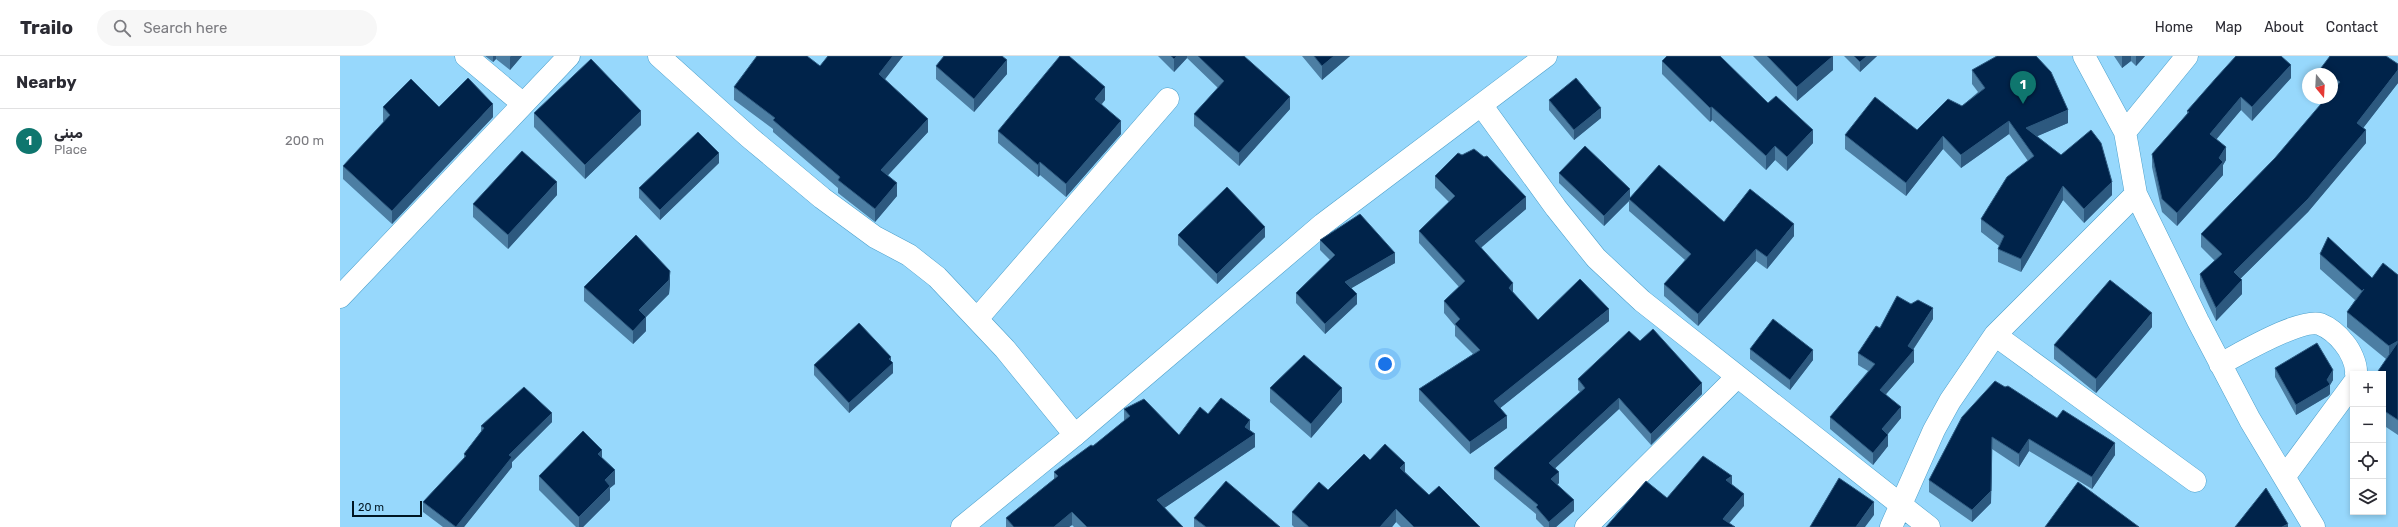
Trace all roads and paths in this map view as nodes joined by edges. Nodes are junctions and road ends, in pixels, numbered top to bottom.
1 (466, 56) edge
2 (568, 56) edge
3 (659, 56) edge
4 (1546, 56) edge
5 (2084, 56) edge
6 (2187, 56) edge
7 (1168, 99) dead end
8 (522, 103) junction
9 (1482, 106) junction
10 (2125, 132) junction
11 (2136, 194) junction
12 (340, 297) edge
13 (977, 319) junction
14 (1995, 335) junction
15 (2220, 364) junction
16 (2355, 371) edge
17 (1737, 377) junction
18 (2350, 388) edge
19 (1074, 434) junction
20 (2285, 476) junction
21 (2196, 480) dead end
22 (1900, 504) junction
23 (962, 527) edge
24 (1586, 527) edge
25 (1891, 527) edge
26 (1929, 527) edge
27 (2314, 527) edge

1 - 8 street
2 - 8 street
3 - 13 street
4 - 9 street
5 - 10 street
6 - 10 street
7 - 13 street
8 - 12 street
9 - 17 street
9 - 19 street
10 - 11 street
11 - 14 street
11 - 15 street
13 - 19 street
14 - 21 street
14 - 22 street
15 - 16 street
15 - 20 street
17 - 22 street
17 - 24 street
18 - 20 street
19 - 23 street
20 - 27 street
22 - 25 street
22 - 26 street

